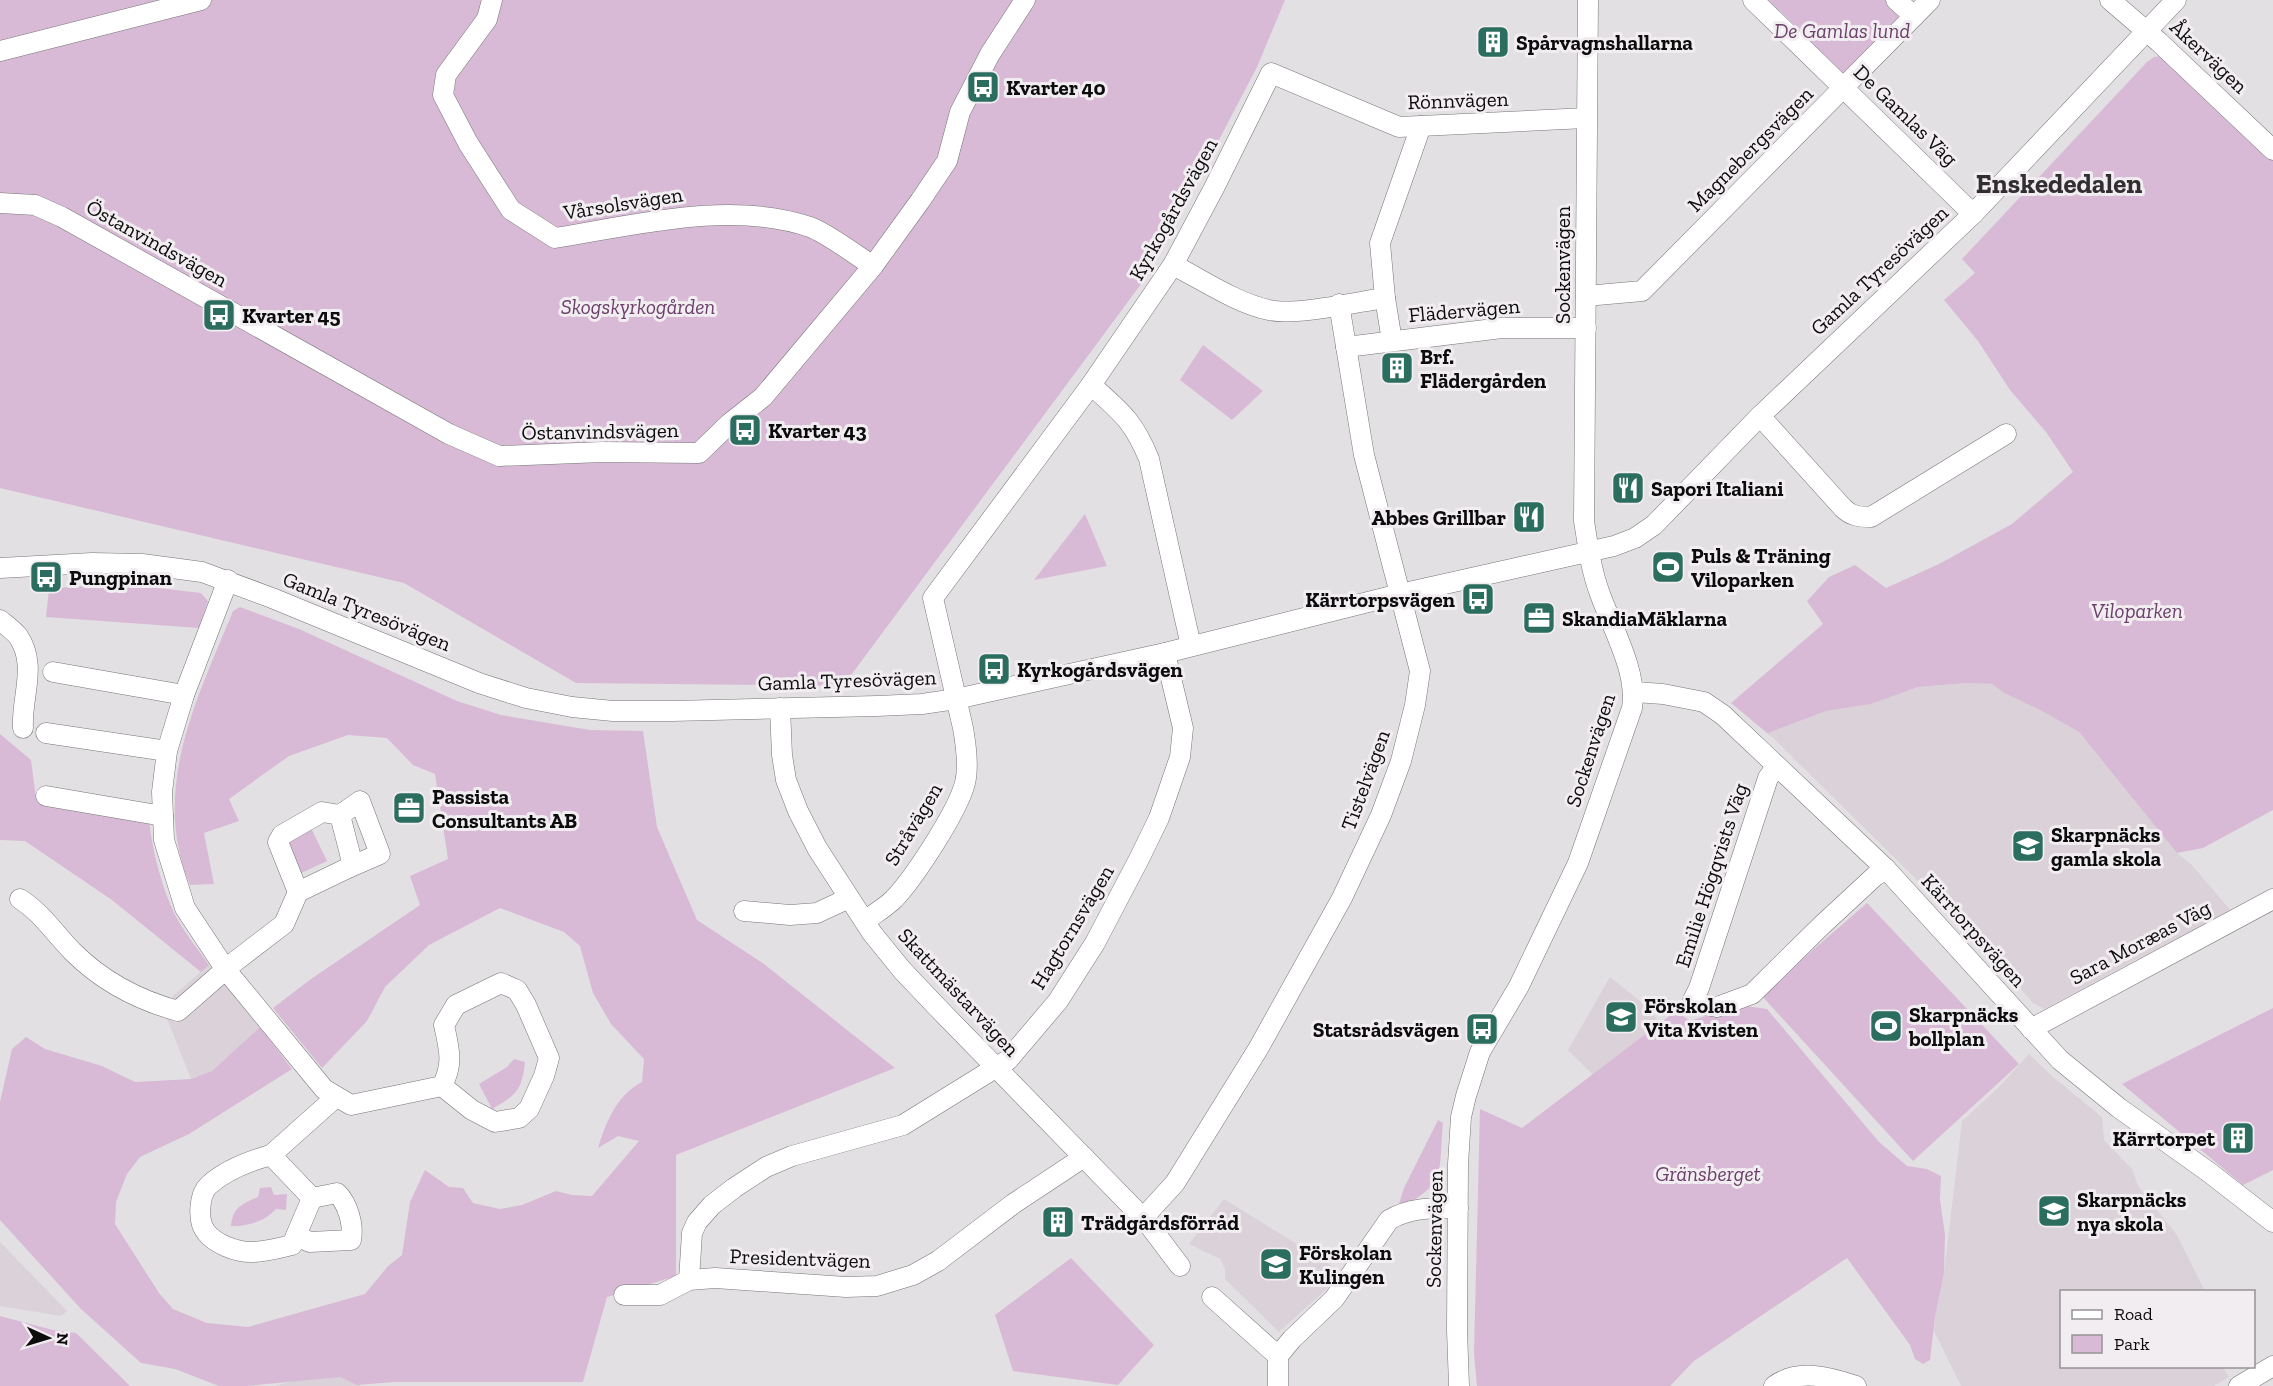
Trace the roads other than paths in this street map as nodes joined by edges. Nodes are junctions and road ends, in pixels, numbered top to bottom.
1 (201, 0) edge
2 (492, 0) edge
3 (1025, 0) edge
4 (1588, 0) edge
5 (1754, 0) edge
6 (1896, 0) edge
7 (1930, 0) edge
8 (2110, 0) edge
9 (2176, 0) edge
10 (1914, 16) junction
11 (2146, 31) junction
12 (0, 51) edge
13 (1271, 73) joint
14 (1845, 88) junction
15 (1586, 118) junction
16 (1421, 126) junction
17 (2273, 150) edge
18 (0, 202) edge
19 (1973, 214) junction
20 (1173, 265) junction
21 (873, 266) junction
22 (1586, 296) junction
23 (1385, 298) junction
24 (1339, 304) junction
25 (1586, 328) junction
26 (1392, 340) junction
27 (1346, 347) junction
28 (1091, 385) junction
29 (1760, 416) junction
30 (2006, 434) dead end
31 (1588, 553) junction
32 (0, 568) edge
33 (228, 580) junction
34 (1400, 594) junction
35 (0, 620) edge
36 (1191, 646) junction
37 (1165, 652) junction
38 (53, 672) dead end
39 (1635, 692) junction
40 (184, 695) junction
41 (956, 699) junction
42 (780, 708) junction
43 (24, 728) dead end
44 (46, 733) dead end
45 (167, 752) junction
46 (1776, 767) junction
47 (46, 796) dead end
48 (340, 815) junction
49 (163, 816) junction
50 (350, 867) junction
51 (1886, 868) junction
52 (298, 892) junction
53 (849, 898) junction
54 (20, 899) dead end
55 (2273, 899) edge
56 (744, 911) dead end
57 (865, 921) junction
58 (226, 970) junction
59 (2031, 1029) junction
60 (996, 1068) junction
61 (442, 1086) junction
62 (336, 1096) junction
63 (271, 1155) junction
64 (1083, 1157) junction
65 (312, 1198) junction
66 (1458, 1208) junction
67 (1143, 1218) junction
68 (2273, 1222) edge
69 (296, 1236) junction
70 (1180, 1266) dead end
71 (689, 1280) junction
72 (624, 1295) dead end
73 (1212, 1297) dead end
74 (1278, 1356) junction
75 (2273, 1366) edge
76 (1278, 1386) edge
77 (1459, 1386) edge
78 (1774, 1386) edge
79 (1856, 1386) edge
80 (2239, 1386) edge

1 - 12 street
2 - 21 street, Vårsolsvägen
3 - 21 street, Östanvindsvägen
4 - 15 street, Sockenvägen
5 - 14 street, De Gamlas Väg
6 - 10 street
7 - 10 street, Magnebergsvägen
8 - 11 street, Åkervägen
9 - 11 street, Gamla Tyresövägen
10 - 14 street, Magnebergsvägen
11 - 17 street, Åkervägen
11 - 19 street, Gamla Tyresövägen
13 - 16 street, Rönnvägen
13 - 20 street, Kyrkogårdsvägen
14 - 19 street, De Gamlas Väg
14 - 22 street, Magnebergsvägen
15 - 16 street, Rönnvägen
15 - 22 street, Sockenvägen
16 - 23 street
18 - 21 street, Östanvindsvägen
19 - 29 street, Gamla Tyresövägen
20 - 24 street
20 - 28 street, Kyrkogårdsvägen
22 - 25 street, Sockenvägen
23 - 24 street
23 - 26 street
24 - 27 street, Tistelvägen
25 - 26 street, Flädervägen
25 - 31 street, Sockenvägen
26 - 27 street, Flädervägen
27 - 34 street, Tistelvägen
28 - 36 street
28 - 41 street, Kyrkogårdsvägen
29 - 30 street
29 - 31 street, Gamla Tyresövägen
31 - 34 street, Gamla Tyresövägen
31 - 39 street, Sockenvägen
32 - 33 street, Gamla Tyresövägen
33 - 40 street
33 - 42 street, Gamla Tyresövägen
34 - 36 street, Gamla Tyresövägen
34 - 67 street, Tistelvägen
35 - 43 street
36 - 37 street, Gamla Tyresövägen
37 - 41 street, Gamla Tyresövägen
37 - 60 street, Hagtornsvägen
38 - 40 street
39 - 46 street, Kärrtorpsvägen
39 - 66 street, Sockenvägen
40 - 45 street
41 - 42 street, Gamla Tyresövägen
41 - 57 street, Stråvägen
42 - 53 street, Skattmästarvägen
44 - 45 street
45 - 49 street
46 - 51 street, Kärrtorpsvägen
46 - 51 street, Emilie Högqvists Väg
47 - 49 street
48 - 50 street
48 - 50 street
48 - 52 street
49 - 58 street
50 - 52 street
51 - 59 street, Kärrtorpsvägen
52 - 58 street
53 - 56 street
53 - 57 street, Skattmästarvägen
54 - 58 street
55 - 59 street, Sara Moræas Väg
57 - 60 street, Skattmästarvägen
58 - 62 street
59 - 68 street, Kärrtorpsvägen
60 - 64 street, Skattmästarvägen
60 - 71 street, Hagtornsvägen
61 - 61 street
61 - 62 street
62 - 63 street
63 - 65 street
63 - 69 street
64 - 67 street, Skattmästarvägen
64 - 71 street, Presidentvägen
65 - 69 street
65 - 69 street
66 - 74 street
66 - 77 street, Sockenvägen
67 - 70 street, Skattmästarvägen
71 - 72 street, Presidentvägen
73 - 74 street
74 - 76 street
75 - 80 street
78 - 79 street

